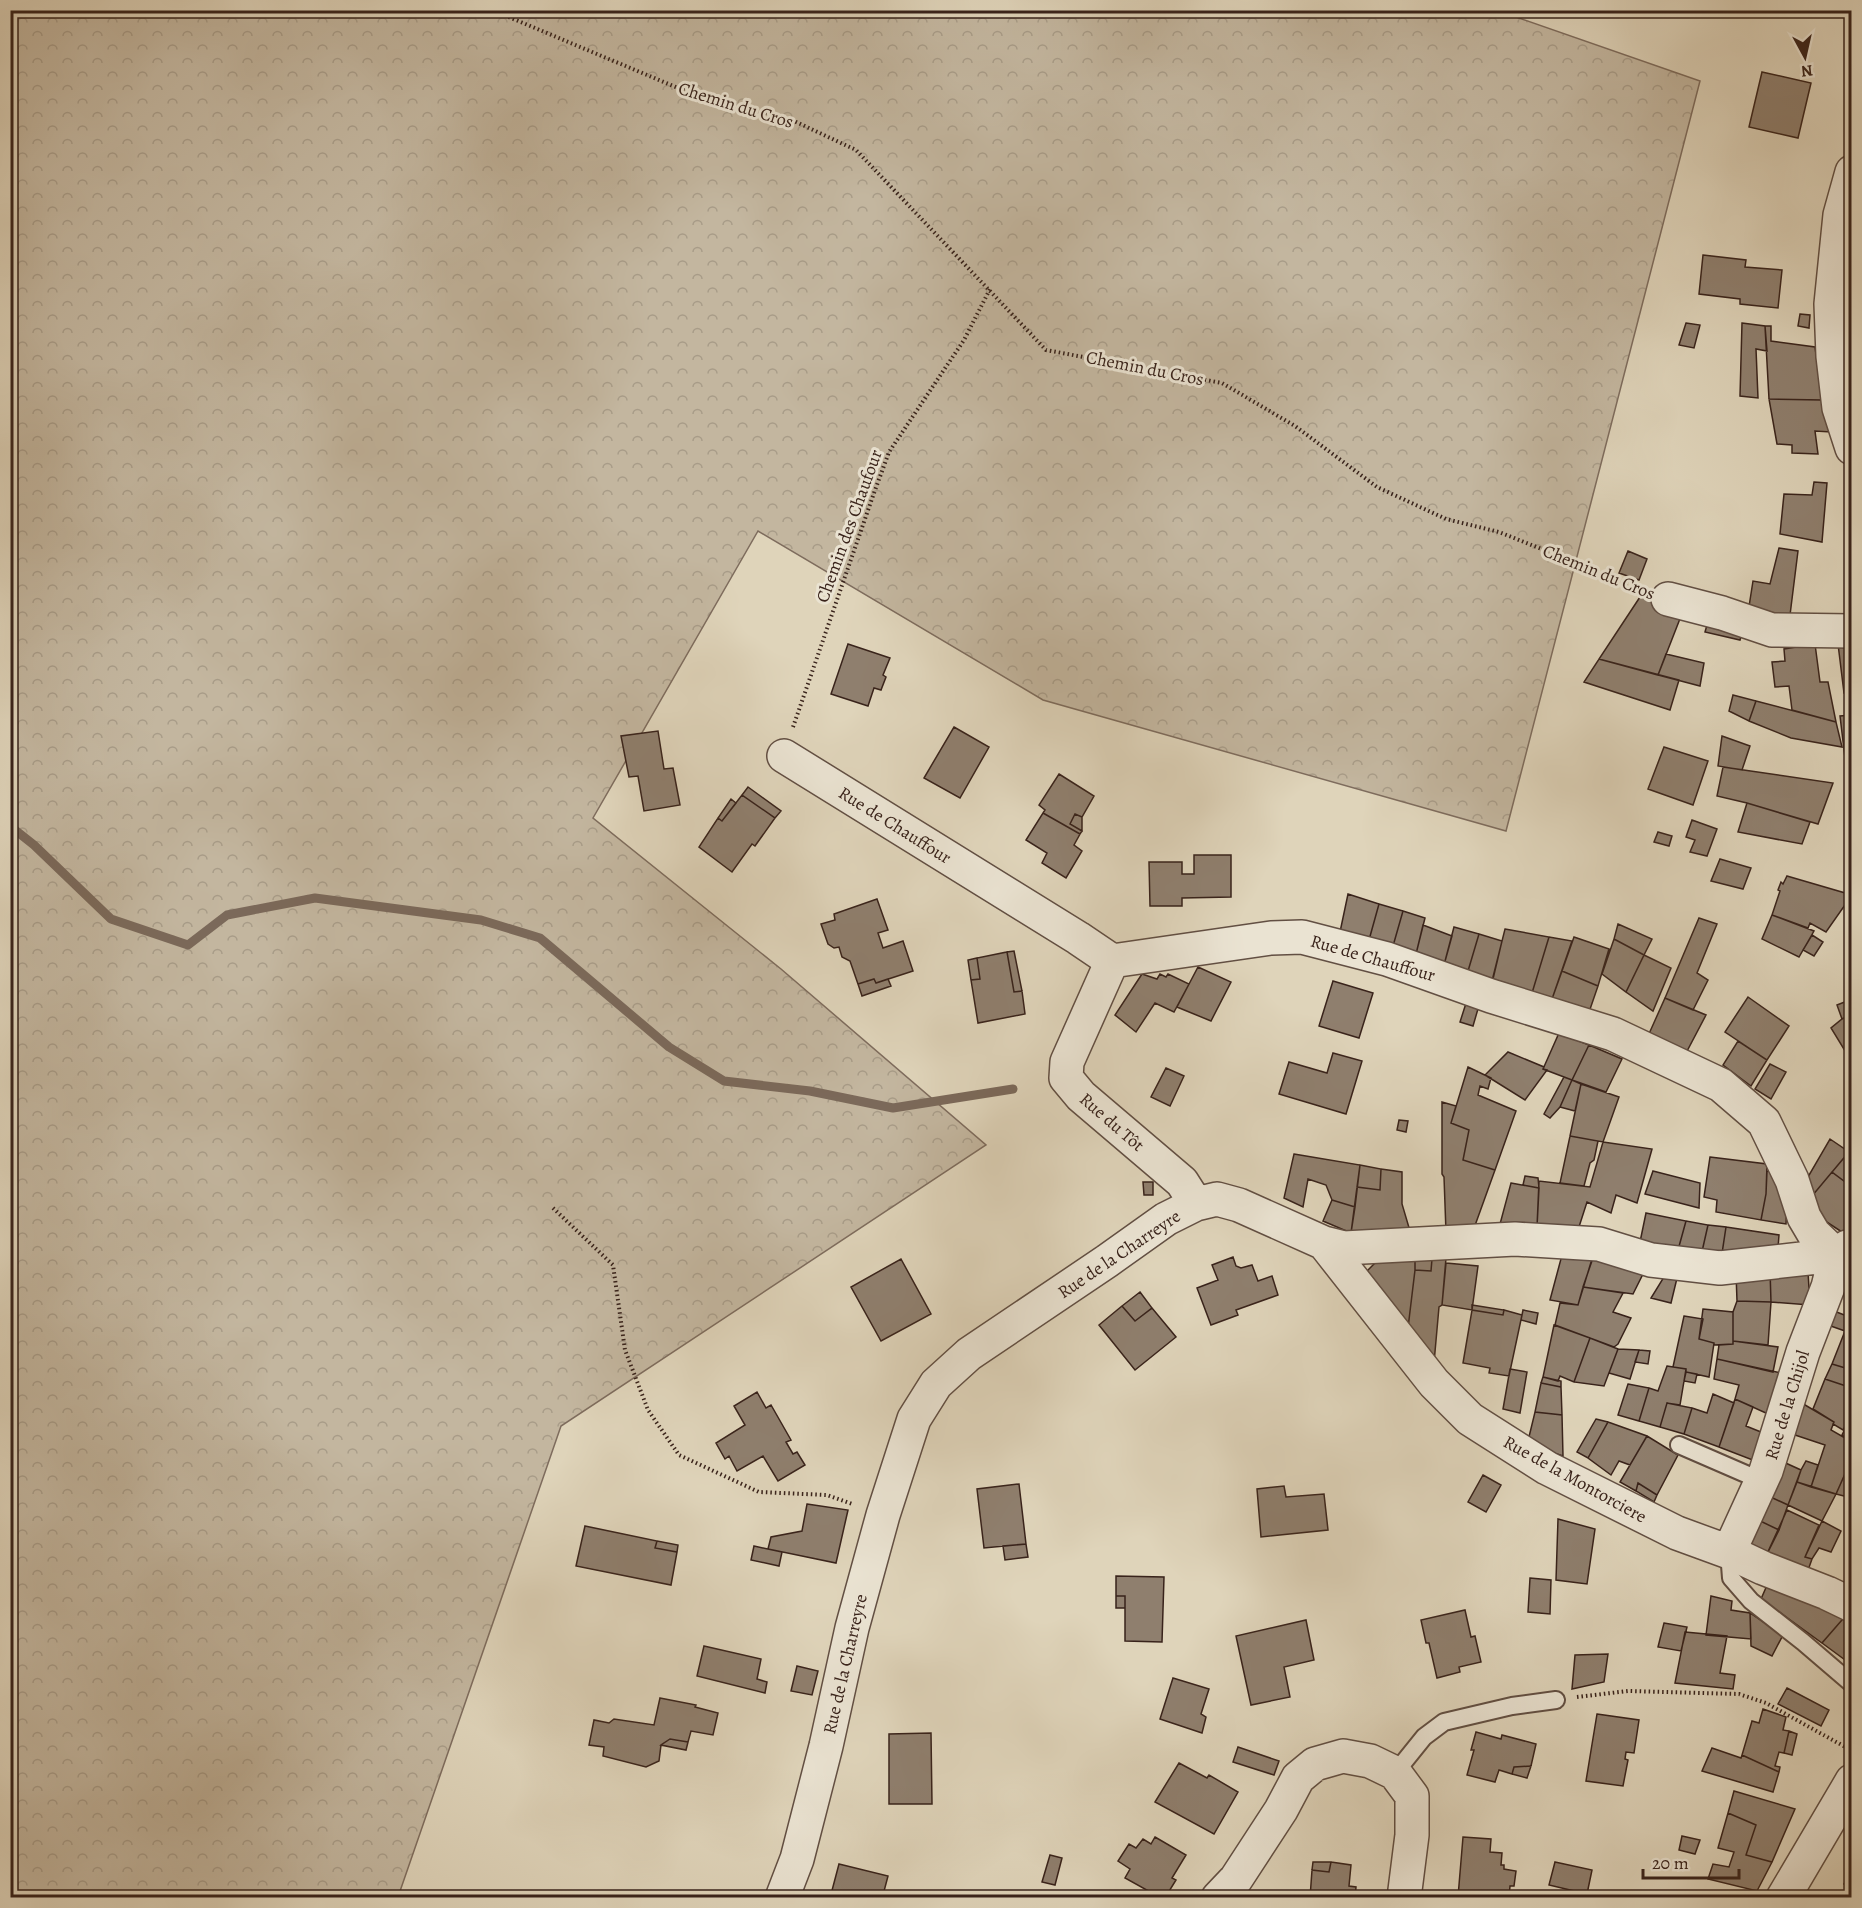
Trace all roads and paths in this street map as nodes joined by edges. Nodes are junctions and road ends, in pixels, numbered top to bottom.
1 (492, 10) edge
2 (1851, 172) edge
3 (990, 290) junction
4 (1851, 448) edge
5 (1668, 599) joint
6 (1851, 631) edge
7 (784, 756) joint
8 (1112, 961) junction
9 (1196, 1204) junction
10 (553, 1208) dead end
11 (1324, 1243) junction
12 (1844, 1250) edge
13 (1679, 1445) dead end
14 (1762, 1481) junction
15 (884, 1515) junction
16 (1729, 1552) junction
17 (1851, 1605) edge
18 (1851, 1684) edge
19 (1556, 1700) joint
20 (1851, 1751) edge
21 (1395, 1773) junction
22 (1851, 1781) edge
23 (782, 1898) edge
24 (1218, 1898) edge
25 (1404, 1898) edge
26 (1783, 1898) edge

1 - 3 path, Chemin du Cros
2 - 4 street
3 - 5 path, Chemin du Cros
3 - 7 path, Chemin des Chaufour
5 - 6 street, Chemin du Cros
7 - 8 street, Rue de Chauffour
8 - 9 street, Rue du Tôt
8 - 12 street, Rue de Chauffour
9 - 11 street, Rue de la Charreyre
9 - 15 street, Rue de la Charreyre
10 - 15 path
11 - 12 street, Rue de la Charreyre
11 - 16 street, Rue de la Montorciere
12 - 14 street, Rue de la Chijol
13 - 14 lane
14 - 16 street, Rue de la Chijol
15 - 23 street, Rue de la Charreyre
16 - 17 street, Rue de la Montorciere
16 - 18 lane
19 - 20 path
19 - 21 lane
21 - 24 street
21 - 25 street
22 - 26 street

